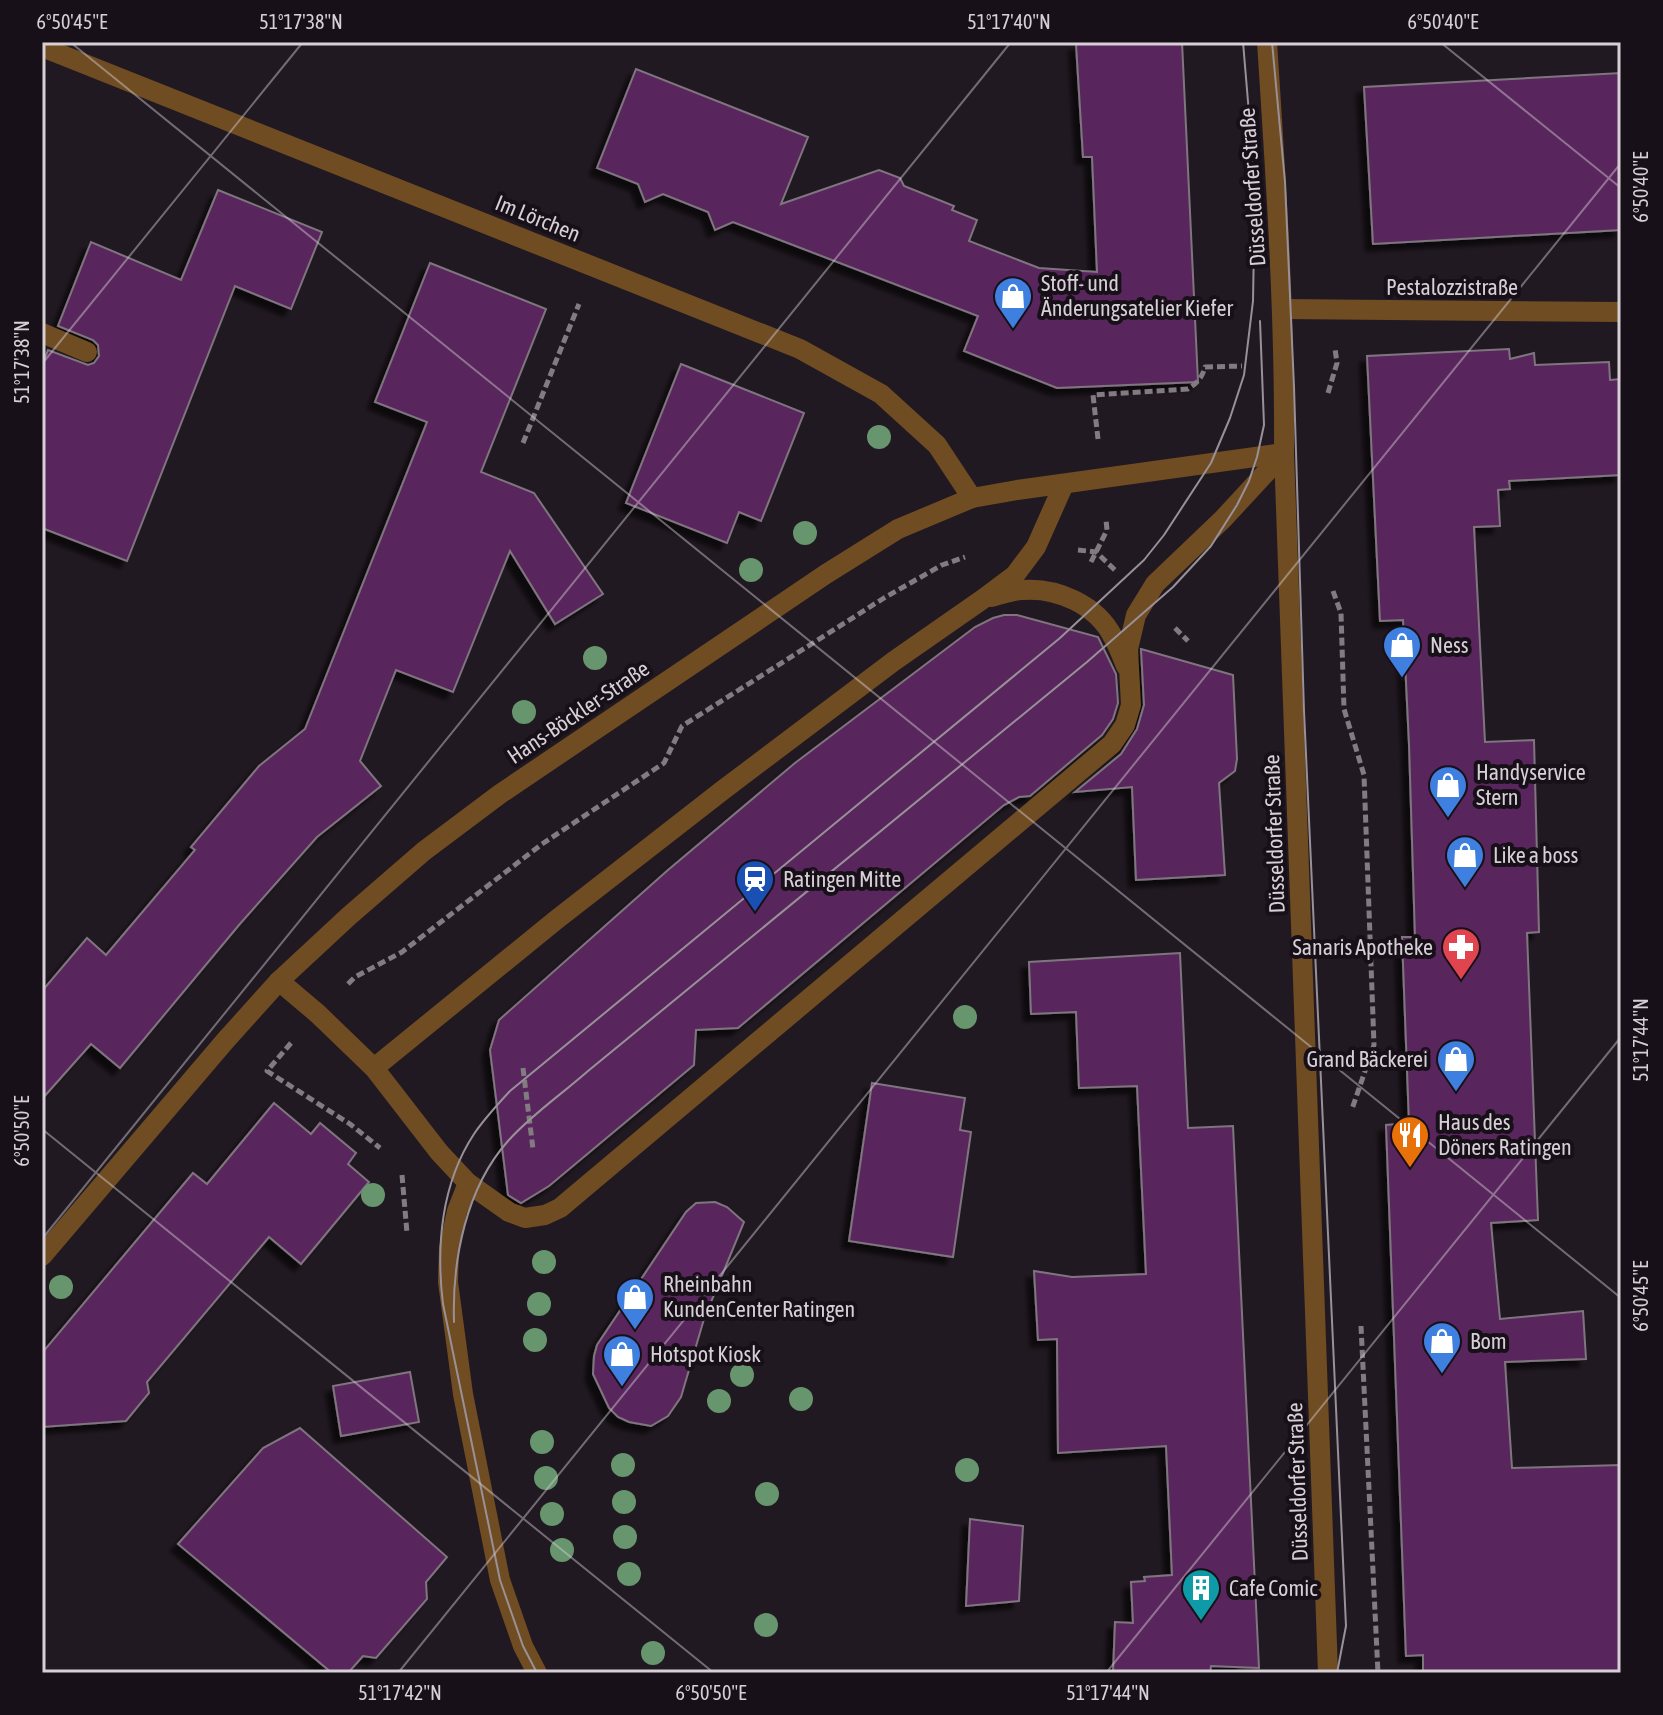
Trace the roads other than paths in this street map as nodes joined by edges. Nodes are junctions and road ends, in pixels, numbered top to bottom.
1 (1267, 42) edge
2 (42, 47) edge
3 (1282, 309) junction
4 (1621, 312) edge
5 (42, 333) edge
6 (87, 352) dead end
7 (1284, 453) junction
8 (1064, 484) junction
9 (972, 498) junction
10 (983, 599) junction
11 (1129, 673) junction
12 (279, 981) junction
13 (374, 1068) junction
14 (468, 1183) junction
15 (42, 1256) edge
16 (537, 1673) edge
17 (1328, 1673) edge

1 - 3 street, Düsseldorfer Straße
2 - 9 street, Im Lörchen
3 - 4 street, Pestalozzistraße
3 - 7 street, Düsseldorfer Straße
5 - 6 street
7 - 8 street, Hans-Böckler-Straße
7 - 11 street
7 - 17 street, Düsseldorfer Straße
8 - 9 street, Hans-Böckler-Straße
8 - 10 street
9 - 12 street, Hans-Böckler-Straße
10 - 11 street
10 - 13 street
11 - 14 street
12 - 13 street
12 - 15 street, Hans-Böckler-Straße
13 - 14 street
14 - 16 street

